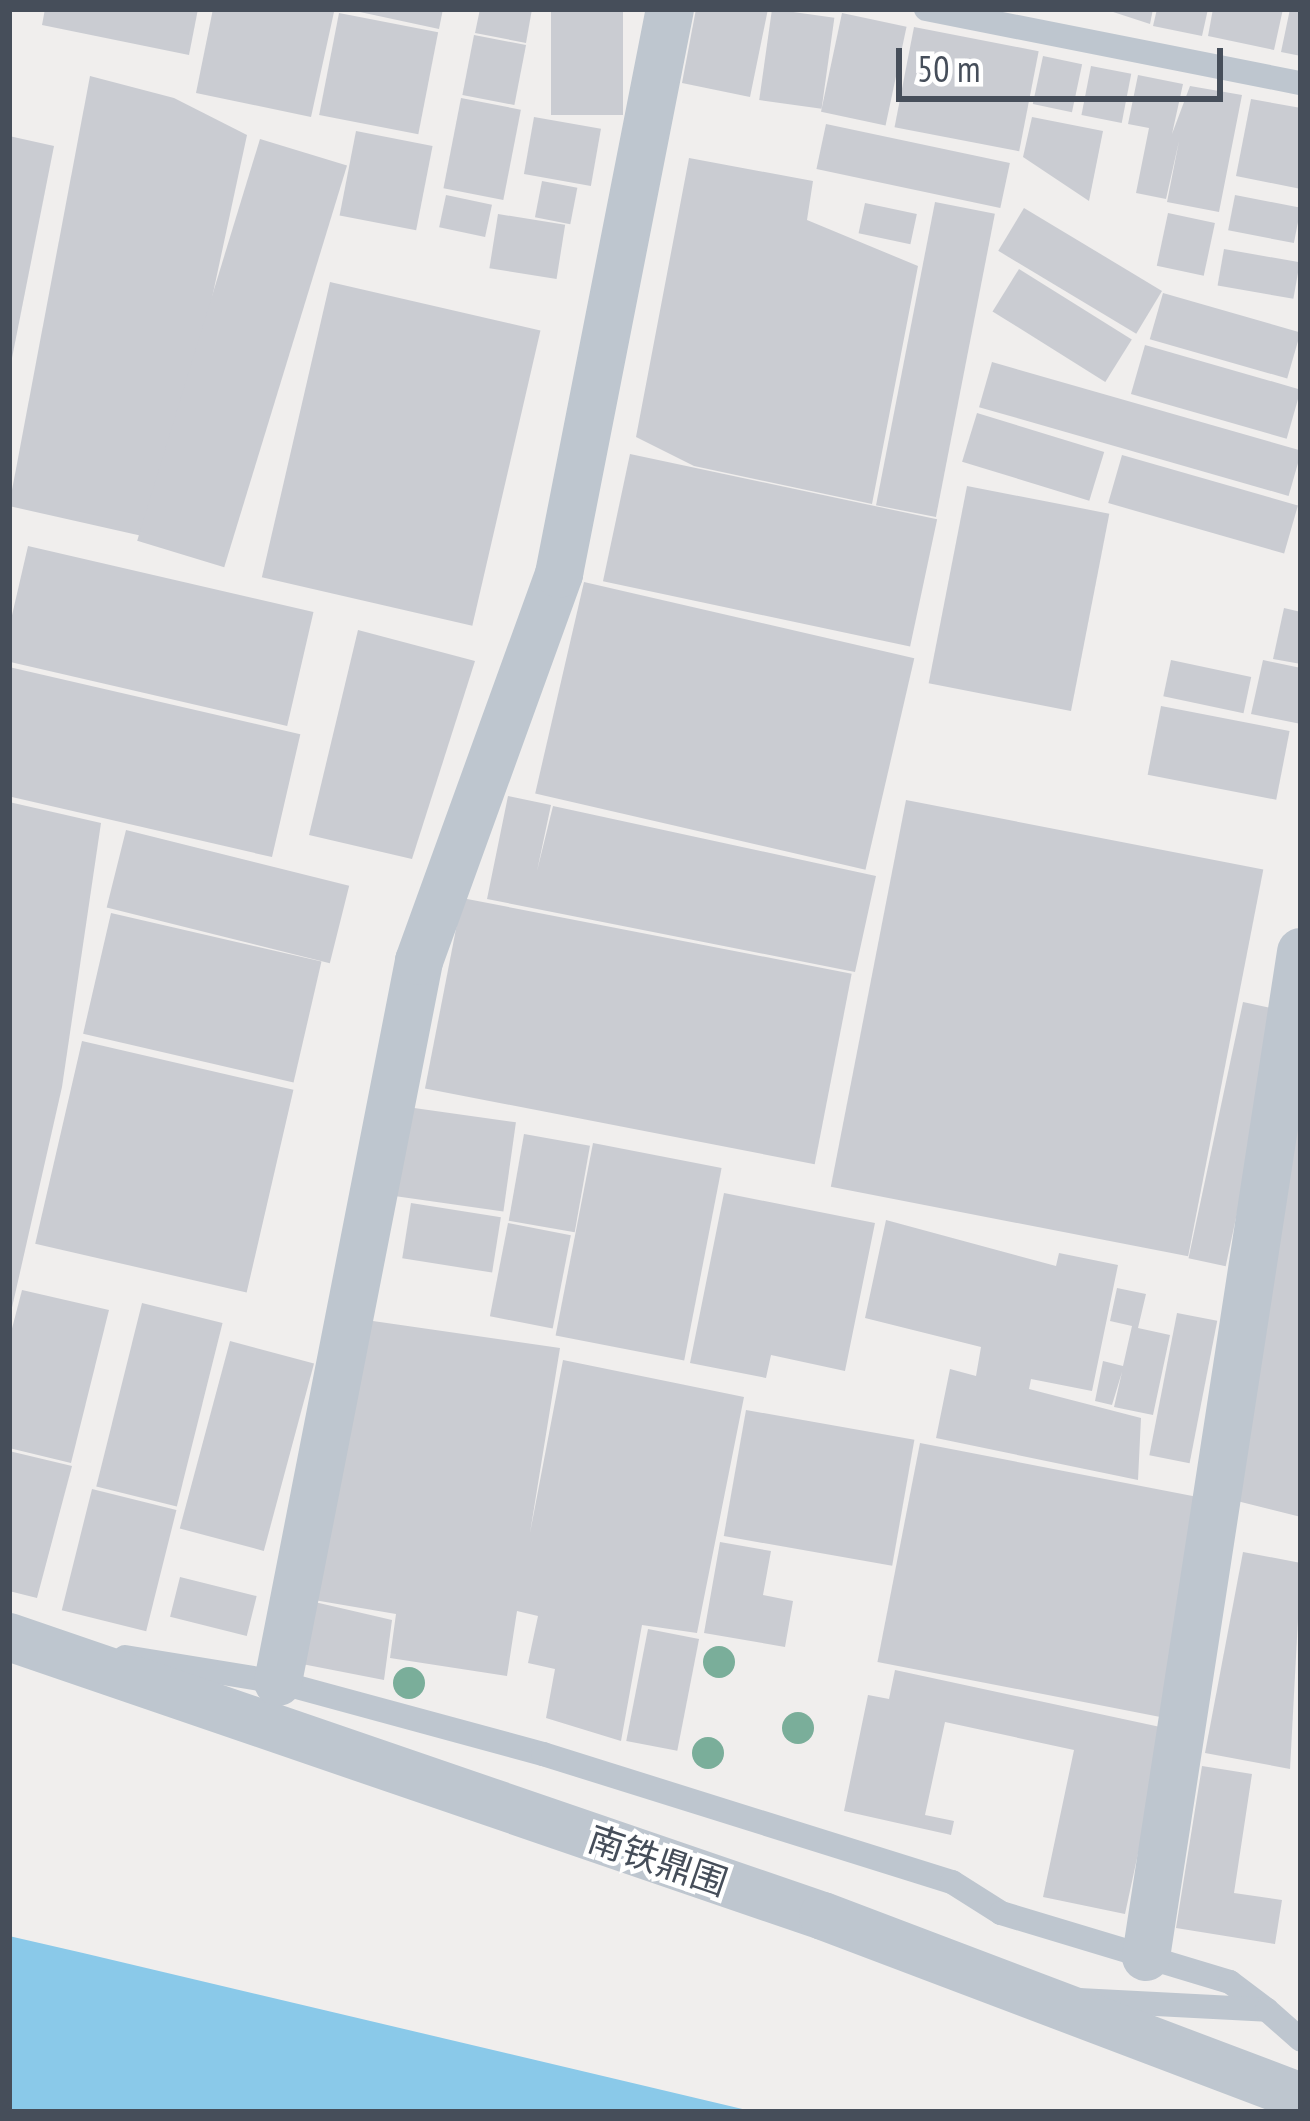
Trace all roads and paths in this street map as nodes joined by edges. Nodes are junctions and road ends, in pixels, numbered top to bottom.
1 (670, 9) edge
2 (926, 9) edge
3 (1301, 83) edge
4 (1301, 952) edge
5 (10, 1637) edge
6 (278, 1682) junction
7 (1146, 1957) junction
8 (1053, 2003) junction
9 (1267, 2010) junction
10 (1301, 2040) edge
11 (1301, 2097) edge

1 - 6 street
2 - 3 lane
4 - 7 street
5 - 6 lane
5 - 8 street, 南铁鼎围
6 - 7 lane
7 - 9 lane
8 - 9 lane
8 - 11 street, 南铁鼎围
9 - 10 lane

